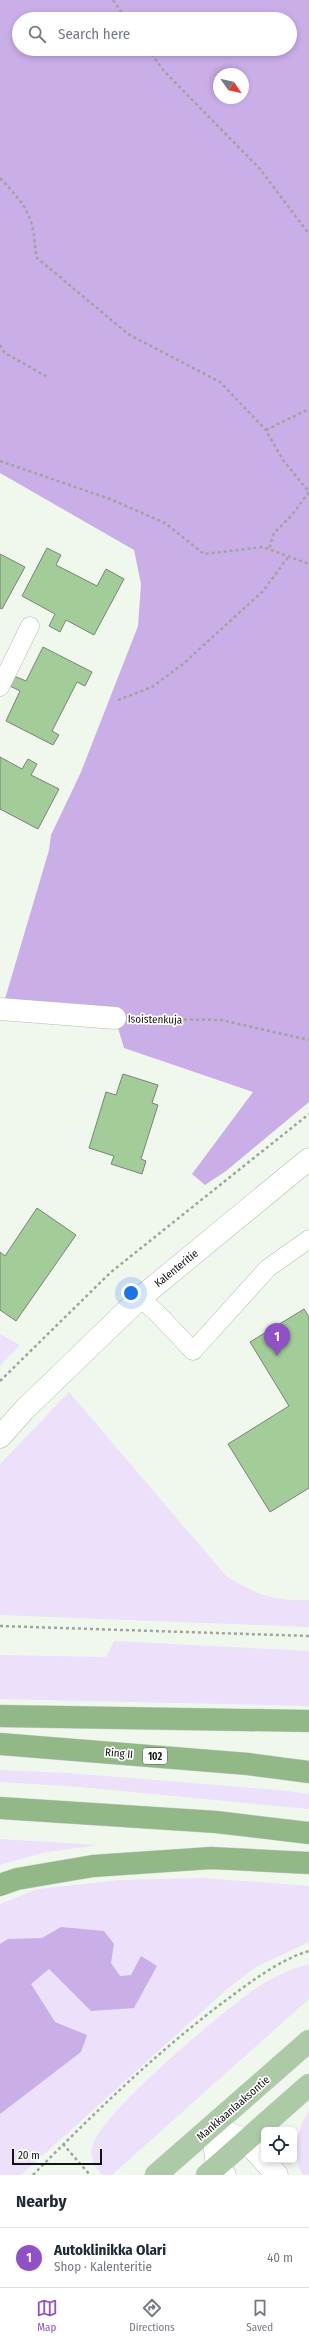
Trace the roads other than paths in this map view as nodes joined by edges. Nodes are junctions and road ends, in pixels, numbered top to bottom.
1 (30, 626) dead end
2 (0, 687) edge
3 (0, 1009) edge
4 (115, 1018) road end
5 (309, 1159) edge
6 (309, 1239) edge
7 (140, 1298) junction
8 (0, 1437) edge
9 (0, 1716) edge
10 (309, 1721) edge
11 (0, 1744) edge
12 (309, 1772) edge
13 (0, 1808) edge
14 (309, 1833) edge
15 (309, 1862) edge
16 (0, 1885) edge
17 (305, 2045) edge
18 (309, 2086) edge
19 (212, 2126) junction
20 (245, 2140) junction
21 (216, 2172) edge
22 (156, 2175) edge
23 (277, 2175) edge

1 - 2 lane
3 - 4 street, Isoistenkuja
5 - 7 street, Kalenteritie
6 - 7 lane
7 - 8 street, Kalenteritie
9 - 10 highway
11 - 12 highway, Ring II / 102
13 - 14 highway
15 - 16 highway
17 - 19 main road, Mankkaanlaaksontie
18 - 20 main road
19 - 20 street
19 - 21 street
19 - 22 main road, Mankkaanlaaksontie
20 - 21 main road
20 - 23 street

